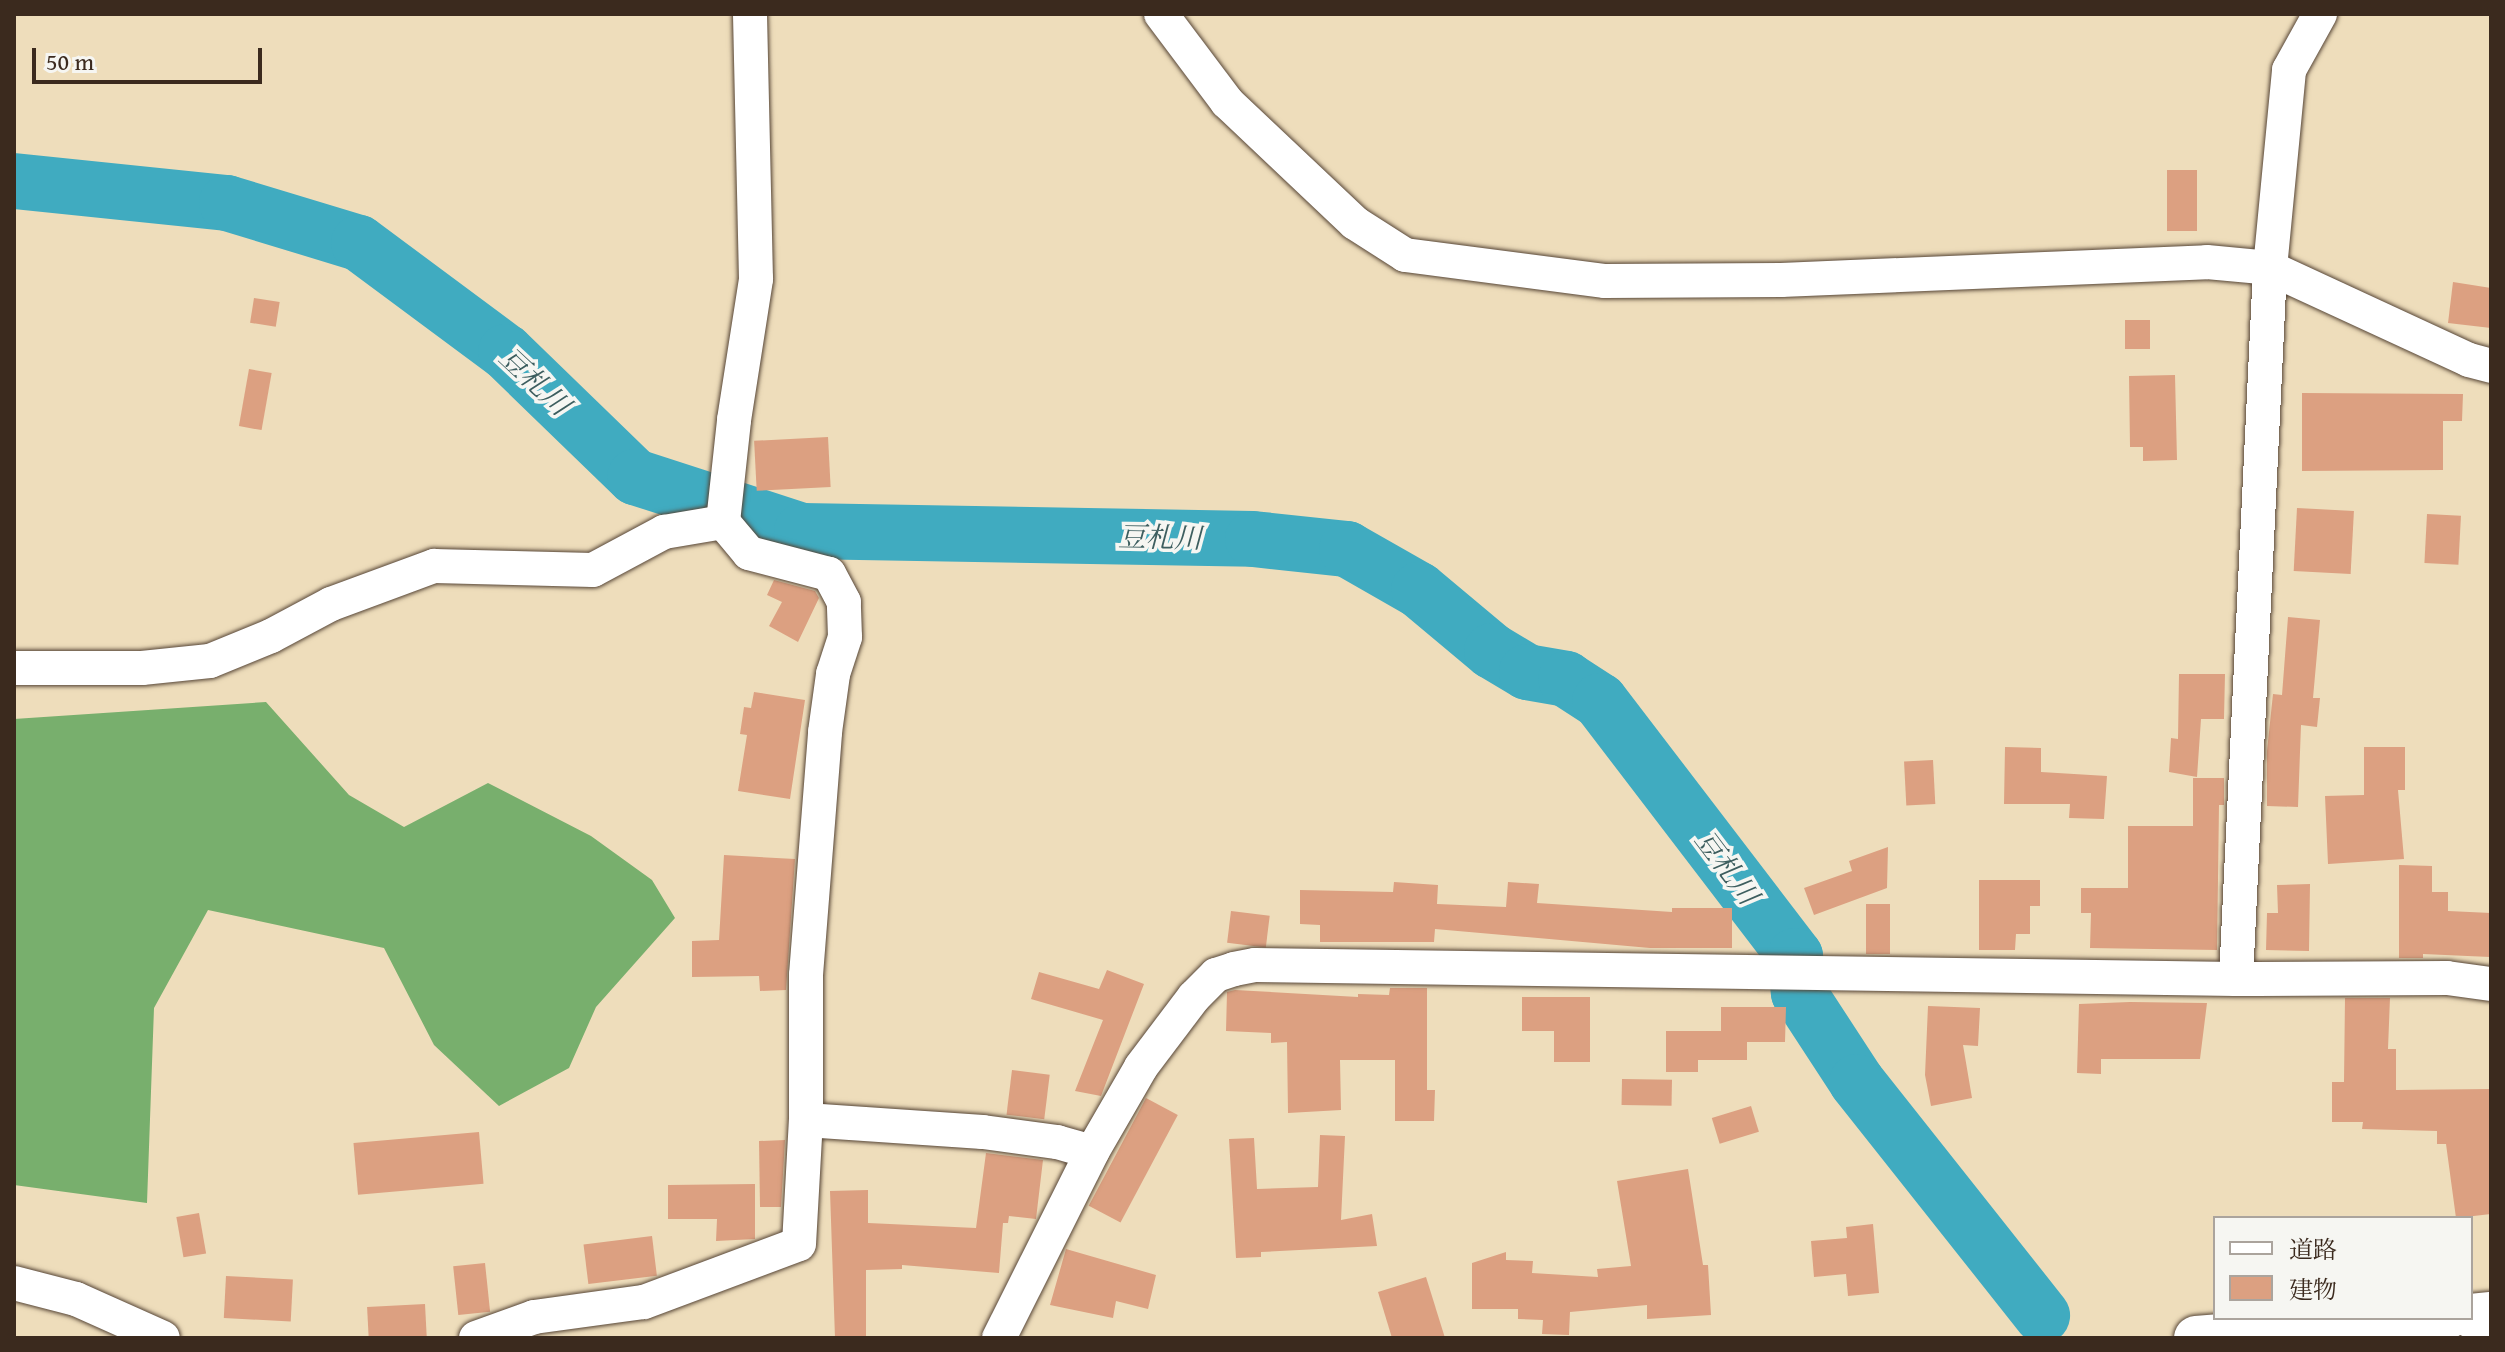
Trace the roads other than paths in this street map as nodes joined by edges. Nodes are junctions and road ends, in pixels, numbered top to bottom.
1 (750, 14) edge
2 (1161, 14) edge
3 (2320, 14) edge
4 (2270, 268) junction
5 (2491, 366) edge
6 (723, 522) junction
7 (14, 668) edge
8 (2236, 979) junction
9 (2491, 984) edge
10 (806, 1120) junction
11 (1092, 1152) junction
12 (14, 1283) edge
13 (2421, 1320) edge
14 (163, 1338) edge
15 (476, 1338) edge
16 (999, 1338) edge
17 (2196, 1338) edge

1 - 6 street
2 - 4 street
3 - 4 street
4 - 5 street
4 - 8 street
6 - 7 street
6 - 10 street
8 - 9 street
8 - 11 street
10 - 11 street
10 - 15 street
11 - 16 street
12 - 14 street
13 - 17 highway

